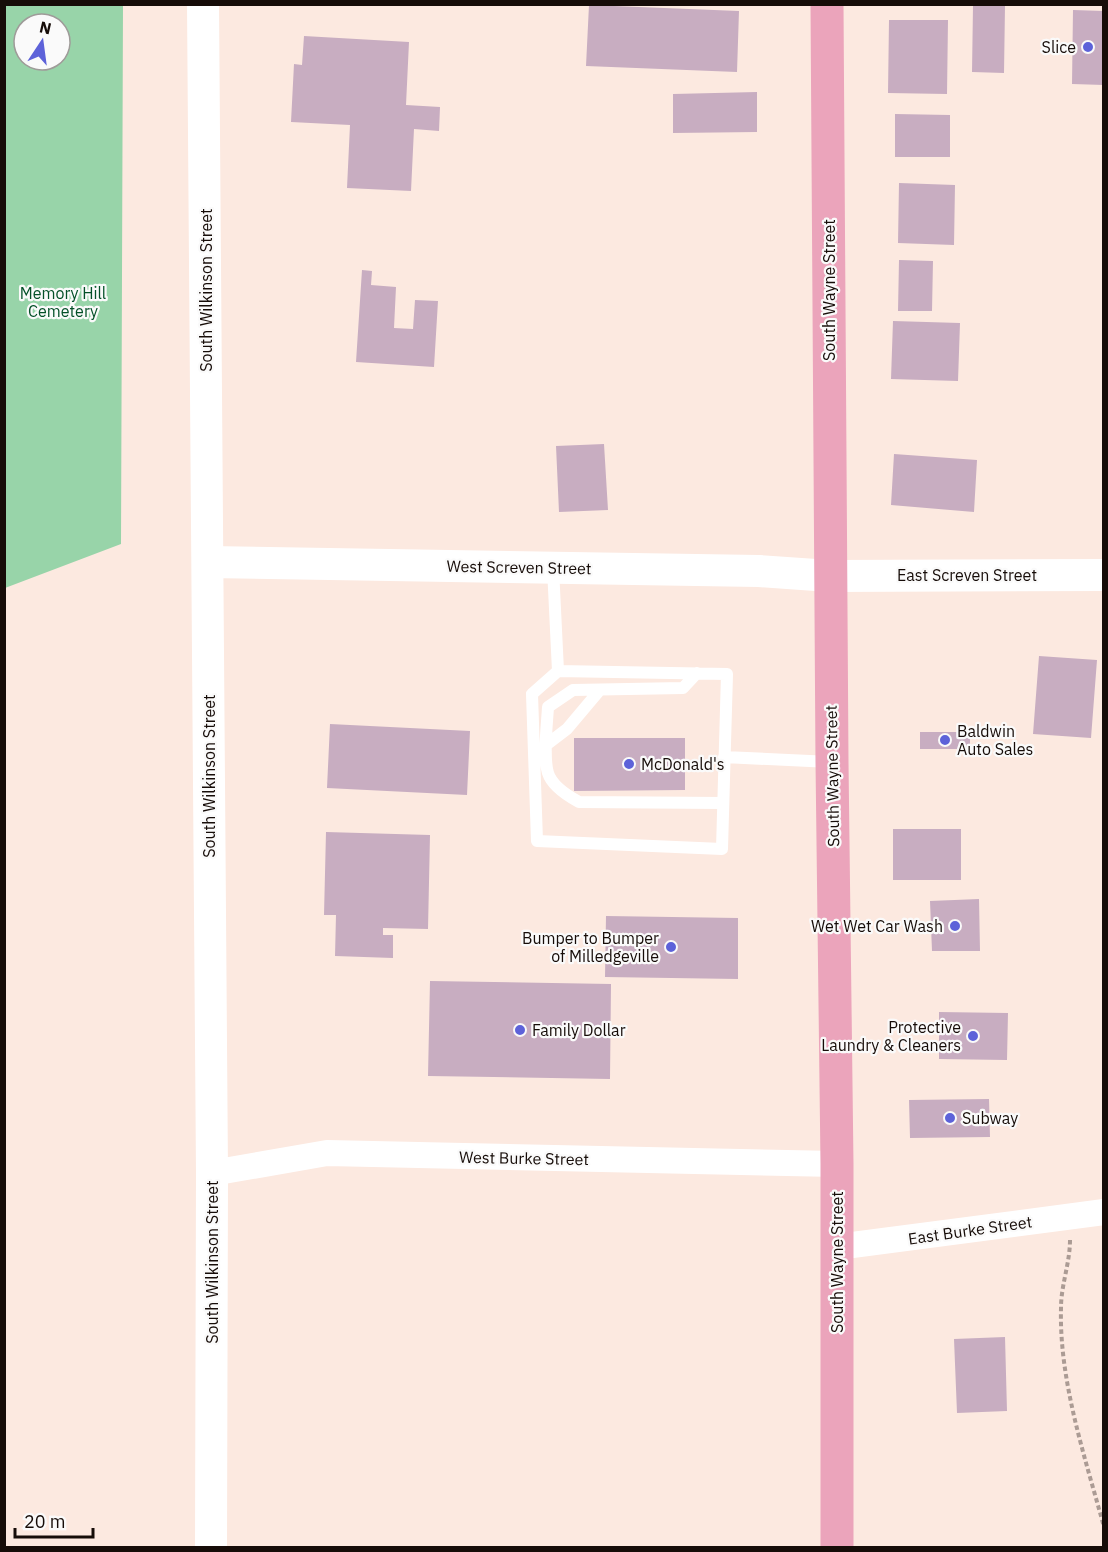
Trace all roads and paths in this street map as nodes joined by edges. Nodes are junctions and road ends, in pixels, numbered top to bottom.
1 (204, 4) edge
2 (827, 4) edge
3 (208, 562) junction
4 (553, 567) junction
5 (1104, 575) edge
6 (830, 576) junction
7 (558, 671) junction
8 (697, 674) junction
9 (599, 691) junction
10 (546, 745) junction
11 (724, 757) junction
12 (832, 762) junction
13 (723, 803) junction
14 (837, 1164) junction
15 (212, 1173) junction
16 (1104, 1212) edge
17 (1070, 1216) junction
18 (837, 1247) junction
19 (1104, 1527) edge
20 (211, 1548) edge
21 (837, 1548) edge

1 - 3 street, South Wilkinson Street
2 - 6 main road, South Wayne Street
3 - 4 street, West Screven Street
3 - 15 street, South Wilkinson Street
4 - 6 street, West Screven Street
4 - 7 lane
5 - 6 street, East Screven Street
6 - 12 main road, South Wayne Street
7 - 8 lane
7 - 13 lane
8 - 9 lane
8 - 11 lane
9 - 10 lane
9 - 10 lane
10 - 13 lane
11 - 12 lane
11 - 13 lane
12 - 14 main road, South Wayne Street
14 - 15 street, West Burke Street
14 - 18 main road, South Wayne Street
15 - 20 street, South Wilkinson Street
16 - 17 street, East Burke Street
17 - 18 street, East Burke Street
17 - 19 path
18 - 21 main road, South Wayne Street

